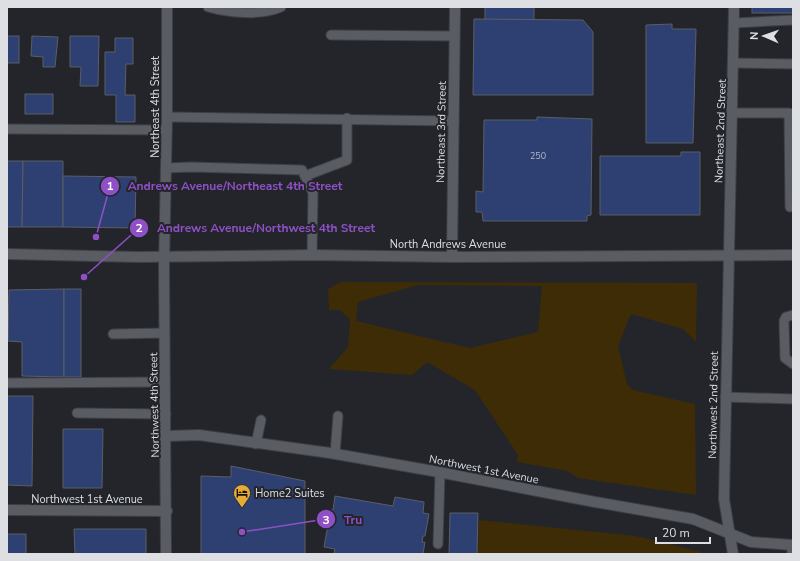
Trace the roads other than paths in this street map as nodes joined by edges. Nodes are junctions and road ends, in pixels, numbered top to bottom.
1 (167, 7) edge
2 (208, 7) edge
3 (281, 7) edge
4 (455, 7) edge
5 (734, 7) edge
6 (793, 20) edge
7 (734, 23) junction
8 (331, 35) dead end
9 (454, 36) junction
10 (733, 62) junction
11 (793, 64) edge
12 (733, 113) junction
13 (168, 117) junction
14 (347, 118) junction
15 (454, 121) junction
16 (7, 129) edge
17 (167, 130) junction
18 (167, 168) junction
19 (305, 176) junction
20 (790, 207) dead end
21 (7, 254) edge
22 (312, 255) junction
23 (728, 255) junction
24 (793, 255) edge
25 (164, 256) junction
26 (452, 257) junction
27 (793, 315) edge
28 (164, 333) junction
29 (113, 334) dead end
30 (793, 364) edge
31 (165, 382) junction
32 (7, 383) edge
33 (725, 397) junction
34 (793, 399) edge
35 (77, 413) dead end
36 (166, 414) junction
37 (338, 416) dead end
38 (261, 420) dead end
39 (166, 436) junction
40 (256, 444) junction
41 (335, 454) junction
42 (440, 472) junction
43 (7, 510) edge
44 (167, 511) junction
45 (729, 533) junction
46 (438, 544) dead end
47 (792, 548) edge
48 (166, 554) edge
49 (733, 554) edge

1 - 13 street, Northeast 4th Street
2 - 3 lane
4 - 9 street, Northeast 3rd Street
5 - 7 street, Northeast 2nd Street
6 - 7 lane
7 - 10 street, Northeast 2nd Street
8 - 9 lane
9 - 15 street, Northeast 3rd Street
10 - 11 lane
10 - 12 street, Northeast 2nd Street
12 - 20 lane
12 - 23 street, Northeast 2nd Street
13 - 14 lane
13 - 17 street, Northeast 4th Street
14 - 15 lane
14 - 19 lane
15 - 26 street, Northeast 3rd Street
16 - 17 lane
17 - 18 street, Northeast 4th Street
18 - 19 lane
18 - 25 street, Northeast 4th Street
19 - 22 lane
21 - 25 street, North Andrews Avenue
22 - 25 street, North Andrews Avenue
22 - 26 street, North Andrews Avenue
23 - 24 street, North Andrews Avenue
23 - 26 street, North Andrews Avenue
23 - 33 street, Northwest 2nd Street
25 - 28 street, Northwest 4th Street
27 - 30 lane
28 - 29 lane
28 - 31 street, Northwest 4th Street
31 - 32 lane
31 - 36 street, Northwest 4th Street
33 - 34 lane
33 - 45 street, Northwest 2nd Street
35 - 36 lane
36 - 39 street, Northwest 4th Street
37 - 41 lane
38 - 40 lane
39 - 40 street, Northwest 1st Avenue
39 - 44 street, Northwest 4th Street
40 - 41 street, Northwest 1st Avenue
41 - 42 street, Northwest 1st Avenue
42 - 45 street, Northwest 1st Avenue
42 - 46 lane
43 - 44 street, Northwest 1st Avenue
44 - 48 street, Northwest 4th Street
45 - 47 street, Northwest 1st Avenue
45 - 49 street, Northwest 2nd Street

